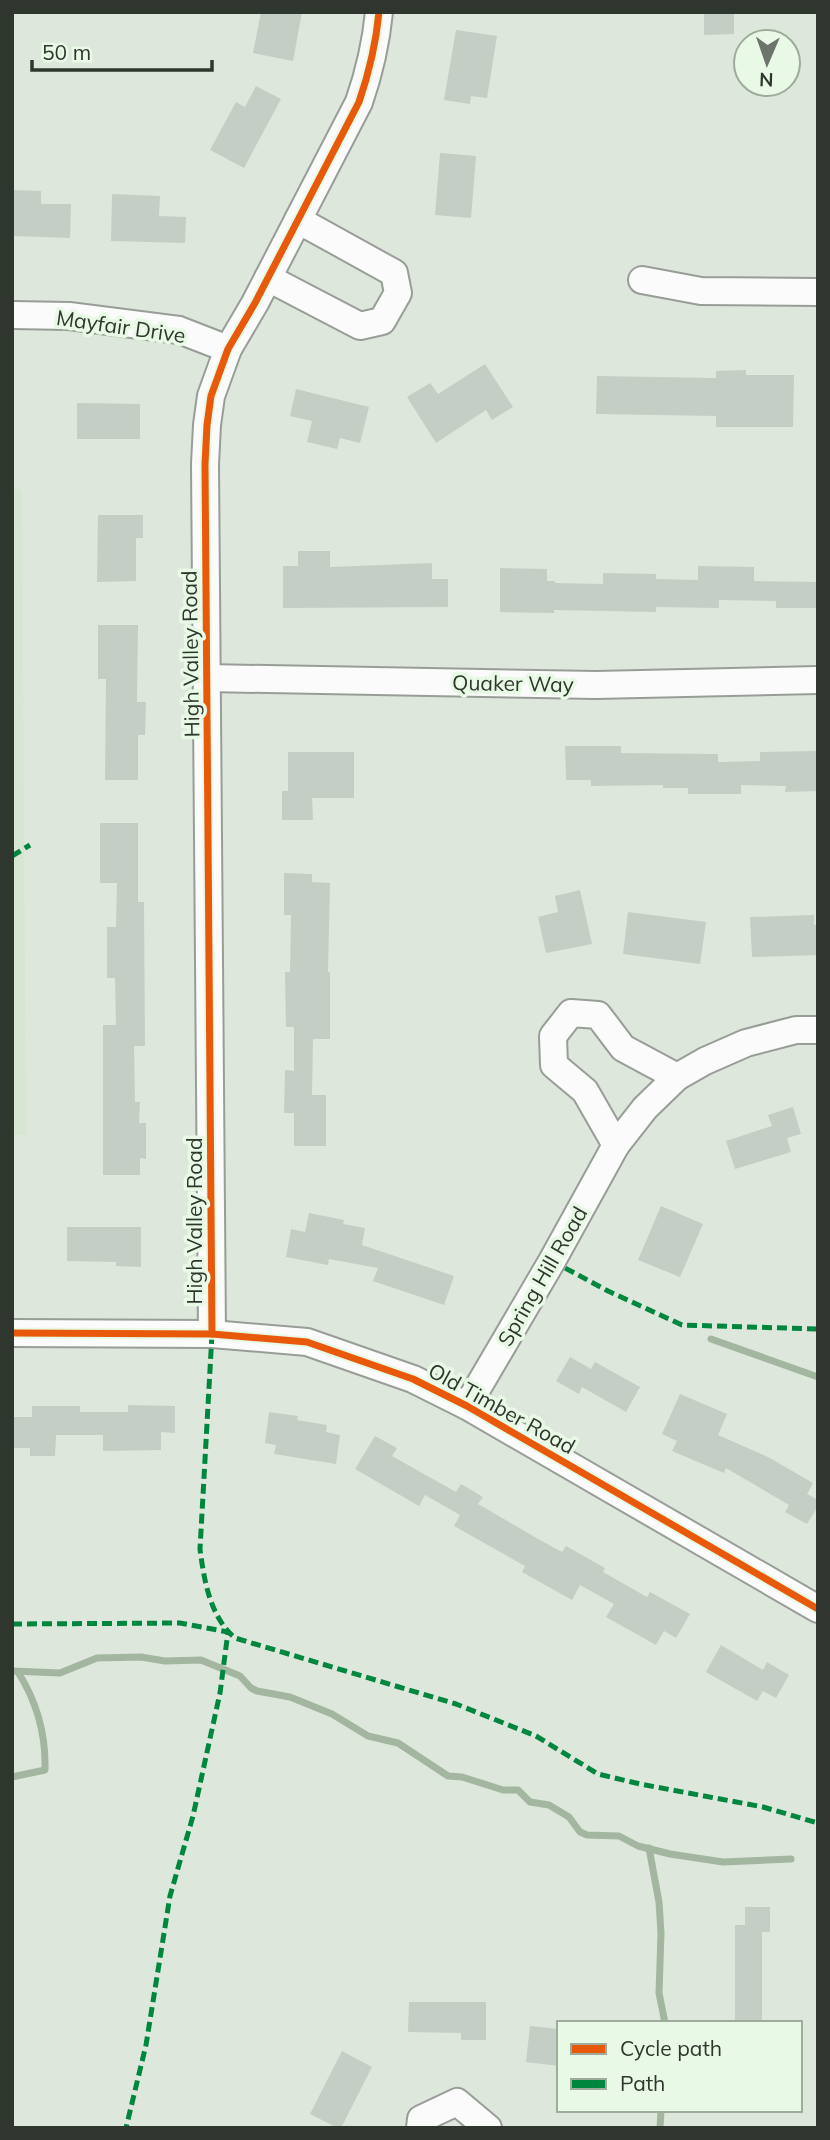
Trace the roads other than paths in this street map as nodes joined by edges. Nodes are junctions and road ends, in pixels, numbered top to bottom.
1 (379, 12) edge
2 (298, 220) junction
3 (268, 278) junction
4 (642, 280) dead end
5 (818, 292) edge
6 (12, 315) edge
7 (228, 349) junction
8 (207, 678) junction
9 (818, 680) edge
10 (818, 1030) edge
11 (677, 1077) junction
12 (616, 1145) junction
13 (12, 1333) edge
14 (212, 1334) junction
15 (467, 1406) junction
16 (818, 1609) edge
17 (420, 2128) edge
18 (488, 2128) edge

1 - 2 street, High Valley Road
2 - 3 street, High Valley Road
2 - 3 street
3 - 7 street, High Valley Road
4 - 5 street
6 - 7 street, Mayfair Drive
7 - 8 street, High Valley Road
8 - 9 street, Quaker Way
8 - 14 street, High Valley Road
10 - 11 street, Spring Hill Road
11 - 12 street, Spring Hill Road
11 - 12 street
12 - 15 street, Spring Hill Road
13 - 14 street, Old Timber Road
14 - 15 street, Old Timber Road
15 - 16 street, Old Timber Road
17 - 18 street

